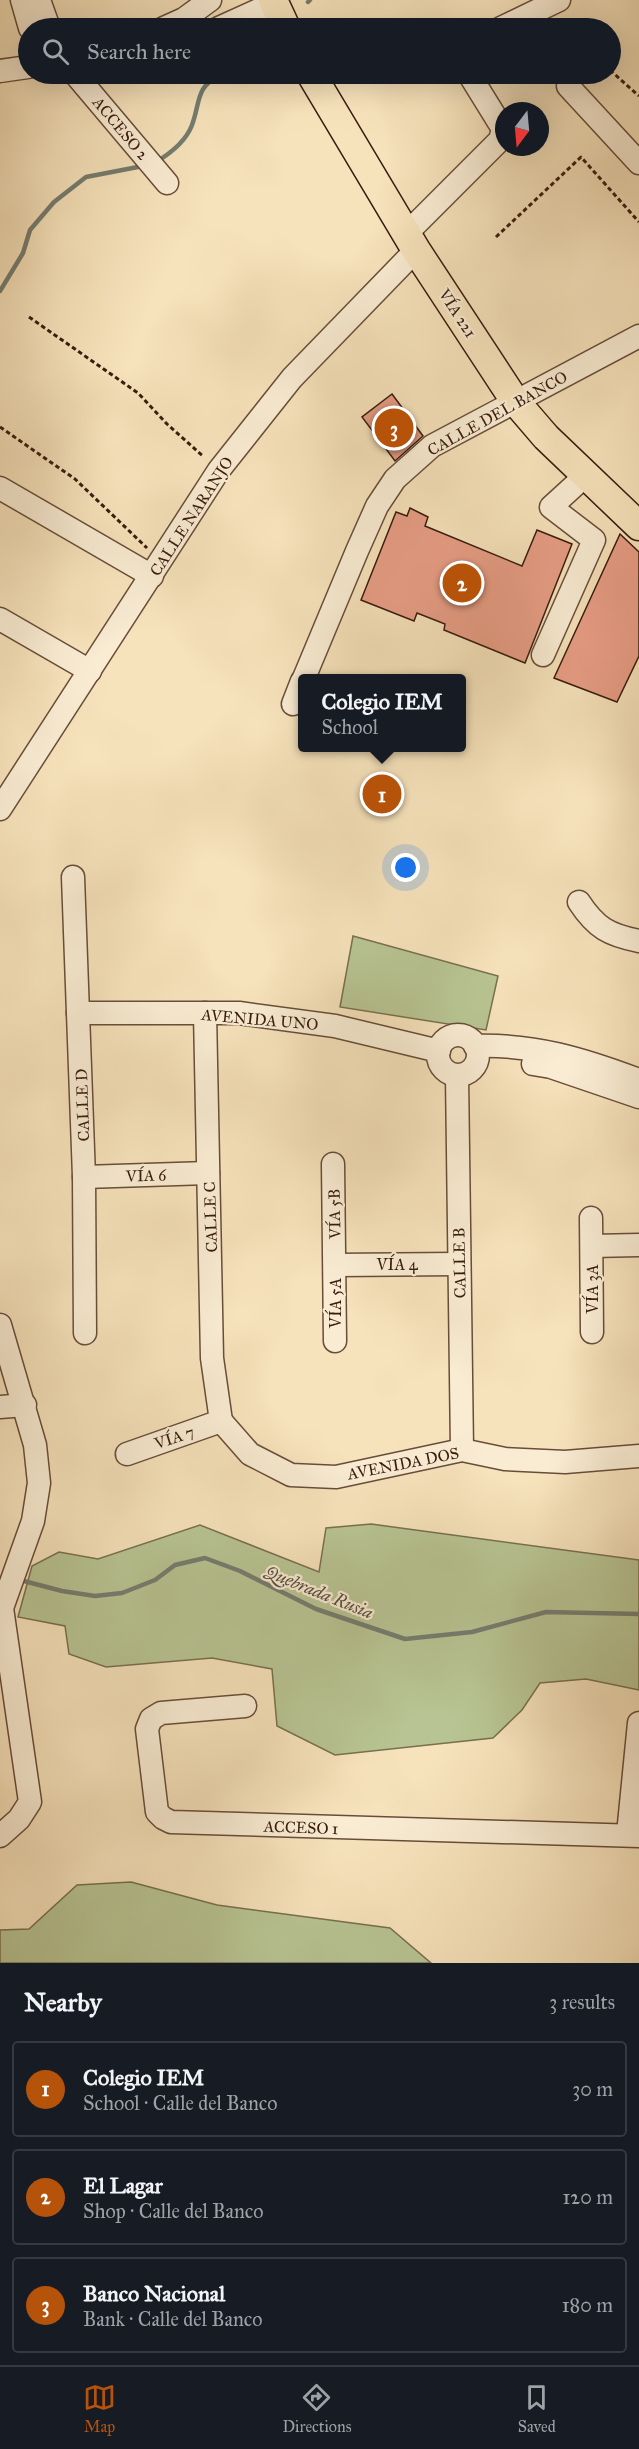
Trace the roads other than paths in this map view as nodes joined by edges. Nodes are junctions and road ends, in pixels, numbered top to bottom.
1 (22, 0) edge
2 (39, 0) edge
3 (210, 0) edge
4 (559, 0) edge
5 (274, 1) edge
6 (27, 18) edge
7 (46, 18) edge
8 (185, 18) edge
9 (239, 18) edge
10 (282, 18) edge
11 (522, 18) edge
12 (18, 68) edge
13 (0, 71) edge
14 (83, 84) edge
15 (317, 84) edge
16 (475, 84) edge
17 (568, 86) dead end
18 (639, 162) edge
19 (167, 183) dead end
20 (411, 242) junction
21 (639, 336) edge
22 (515, 401) junction
23 (586, 475) junction
24 (0, 488) edge
25 (639, 526) edge
26 (157, 569) junction
27 (0, 620) edge
28 (543, 655) dead end
29 (90, 671) junction
30 (306, 674) edge
31 (298, 691) edge
32 (292, 704) dead end
33 (0, 809) edge
34 (73, 877) dead end
35 (579, 902) dead end
36 (639, 941) edge
37 (78, 1013) junction
38 (205, 1013) junction
39 (439, 1051) junction
40 (477, 1052) junction
41 (457, 1076) junction
42 (639, 1080) edge
43 (639, 1097) edge
44 (333, 1164) dead end
45 (208, 1173) junction
46 (84, 1177) junction
47 (591, 1218) dead end
48 (639, 1245) edge
49 (592, 1246) junction
50 (459, 1264) junction
51 (335, 1265) junction
52 (0, 1325) edge
53 (592, 1332) dead end
54 (85, 1333) dead end
55 (335, 1341) dead end
56 (25, 1405) junction
57 (0, 1407) edge
58 (222, 1421) junction
59 (462, 1450) junction
60 (127, 1454) dead end
61 (639, 1456) edge
62 (245, 1706) dead end
63 (9, 1718) edge
64 (639, 1723) edge
65 (634, 1835) edge
66 (0, 1836) edge

1 - 6 street
2 - 7 street
3 - 8 street
4 - 11 street
5 - 9 street
5 - 10 main road
12 - 13 street
14 - 19 street, ACCESO 2
15 - 20 main road, VÍA 221
16 - 20 street, CALLE NARANJO
17 - 18 street
20 - 22 main road, VÍA 221
20 - 26 street, CALLE NARANJO
21 - 22 street, CALLE DEL BANCO
22 - 23 main road, VÍA 221
22 - 30 street, CALLE DEL BANCO
23 - 25 main road, VÍA 221
23 - 28 street
24 - 26 street
26 - 29 street, CALLE NARANJO
27 - 29 street
29 - 33 street, CALLE NARANJO
31 - 32 street, CALLE DEL BANCO
34 - 37 street, CALLE D
35 - 36 street
37 - 38 street, AVENIDA UNO
37 - 46 street, CALLE D
38 - 39 street, AVENIDA UNO
38 - 45 street, CALLE C
39 - 40 street
39 - 41 street
40 - 41 street
40 - 42 street
40 - 43 street
41 - 50 street, CALLE B
44 - 51 street, VÍA 5B
45 - 46 street, VÍA 6
45 - 58 street, CALLE C
46 - 54 street, CALLE D
47 - 49 street, VÍA 3A
48 - 49 street
49 - 53 street, VÍA 3A
50 - 51 street, VÍA 4
50 - 59 street, CALLE B
51 - 55 street, VÍA 5A
52 - 56 street
56 - 57 street
56 - 63 street
58 - 59 street, AVENIDA DOS
58 - 60 street, VÍA 7
59 - 61 street, AVENIDA DOS
62 - 65 street, ACCESO 1
63 - 66 street
64 - 65 street

